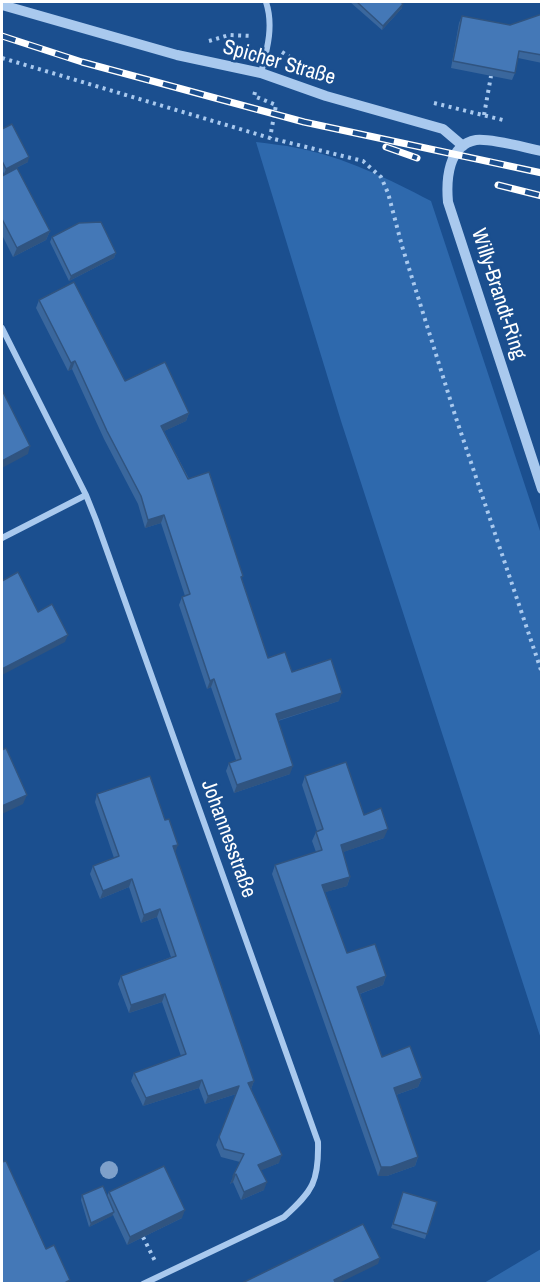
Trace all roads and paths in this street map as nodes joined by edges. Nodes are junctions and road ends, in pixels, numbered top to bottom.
1 (266, 2) edge
2 (2, 5) edge
3 (269, 43) junction
4 (2, 58) edge
5 (305, 66) dead end
6 (261, 74) junction
7 (491, 76) edge
8 (431, 102) dead end
9 (484, 116) junction
10 (507, 121) dead end
11 (270, 138) junction
12 (463, 146) junction
13 (542, 151) edge
14 (2, 328) edge
15 (542, 489) edge
16 (86, 495) junction
17 (2, 538) edge
18 (542, 673) edge
19 (143, 1237) edge
20 (161, 1275) junction
21 (143, 1284) edge

1 - 3 street
2 - 6 street, Spicher Straße
3 - 5 path
3 - 6 street
4 - 11 path
6 - 11 path
6 - 12 street, Spicher Straße
7 - 9 path
8 - 9 path
9 - 10 path
11 - 18 path
12 - 13 street
12 - 15 street, Willy-Brandt-Ring
14 - 16 street, Johannesstraße
16 - 17 street
16 - 20 street, Johannesstraße
19 - 20 path
20 - 21 street, Johannesstraße

